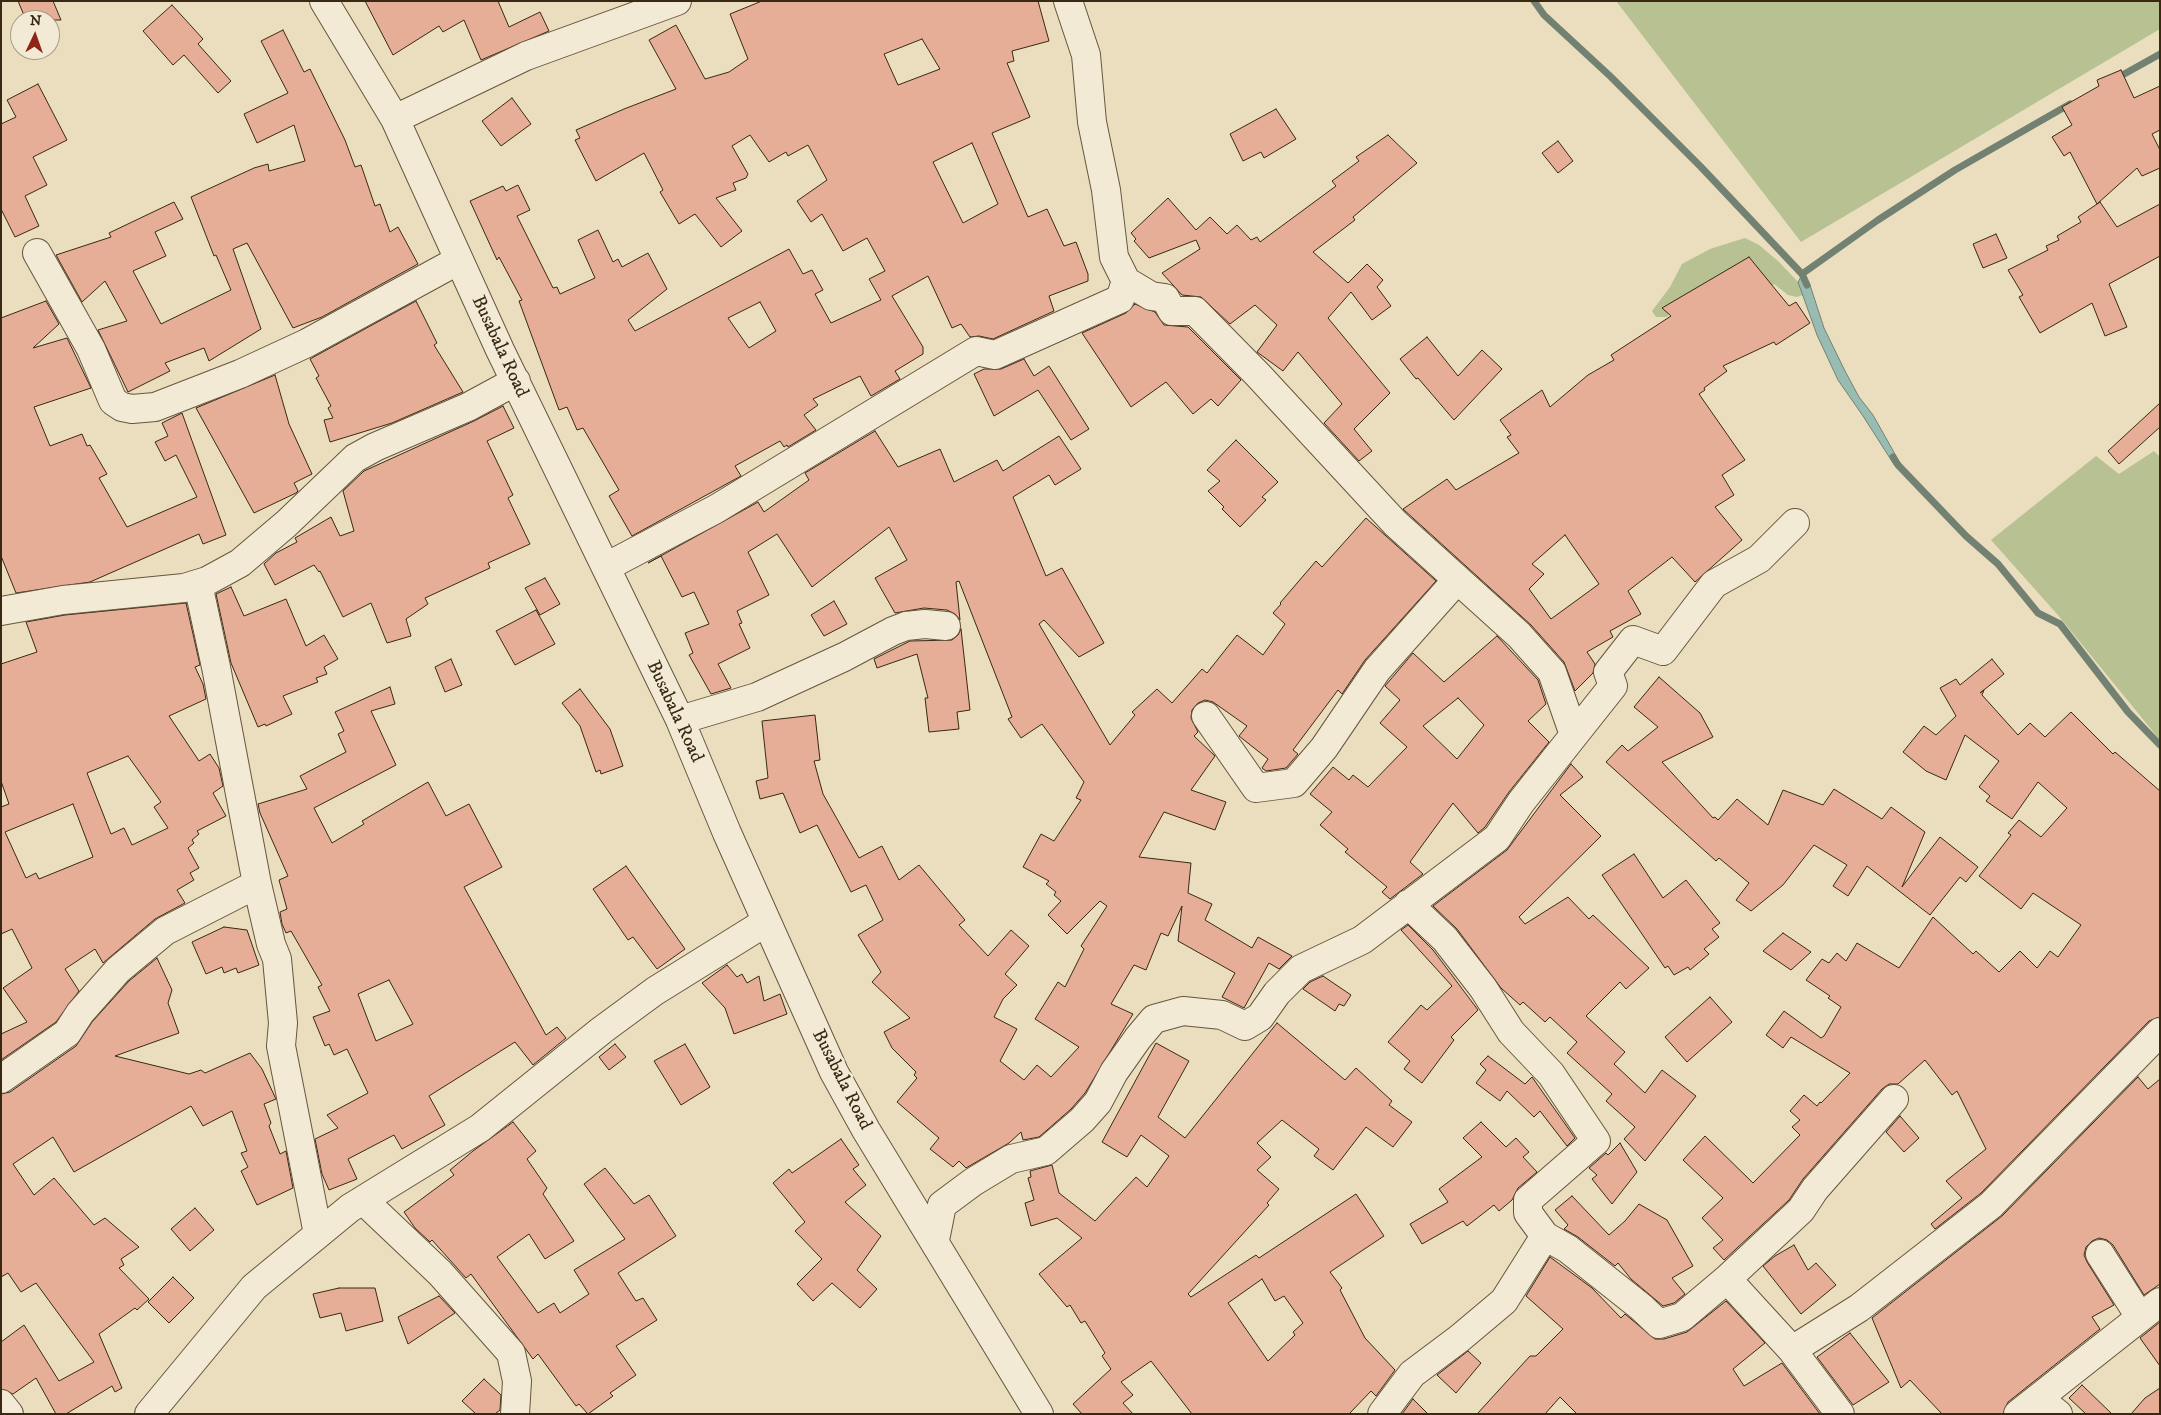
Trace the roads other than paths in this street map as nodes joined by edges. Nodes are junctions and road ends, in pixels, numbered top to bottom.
1 (324, 1) edge
2 (677, 1) edge
3 (1068, 1) edge
4 (394, 119) junction
5 (37, 253) dead end
6 (459, 260) junction
7 (1126, 282) junction
8 (516, 381) junction
9 (1795, 523) dead end
10 (606, 567) junction
11 (1457, 580) junction
12 (198, 584) junction
13 (1, 611) edge
14 (946, 626) dead end
15 (1206, 716) dead end
16 (680, 720) junction
17 (1574, 735) junction
18 (256, 884) junction
19 (1408, 904) junction
20 (766, 922) junction
21 (2160, 1032) edge
22 (1, 1079) edge
23 (1894, 1099) dead end
24 (363, 1200) junction
25 (318, 1234) junction
26 (1545, 1236) junction
27 (935, 1240) junction
28 (2100, 1254) dead end
29 (1727, 1279) junction
30 (2150, 1309) edge
31 (1792, 1350) junction
32 (1, 1404) edge
33 (2039, 1409) edge
34 (8, 1414) edge
35 (149, 1414) edge
36 (515, 1414) edge
37 (1039, 1414) edge
38 (1382, 1414) edge
39 (1840, 1414) edge

1 - 4 street, Busabala Road
2 - 4 street
3 - 7 street
4 - 6 street, Busabala Road
5 - 6 street
6 - 8 street, Busabala Road
7 - 10 street
7 - 11 street
8 - 10 street, Busabala Road
8 - 12 street
9 - 17 street
10 - 16 street, Busabala Road
11 - 15 street
11 - 17 street
12 - 13 street
12 - 18 street
14 - 16 street
16 - 20 street, Busabala Road
17 - 19 street
18 - 22 street
18 - 25 street
19 - 26 street
19 - 27 street
20 - 24 street
20 - 27 street, Busabala Road
21 - 31 street
23 - 29 street
24 - 25 street
24 - 36 street
25 - 35 street
26 - 29 street
26 - 38 street
27 - 37 street, Busabala Road
28 - 30 street
29 - 31 street
30 - 33 street
31 - 39 street
32 - 34 street

